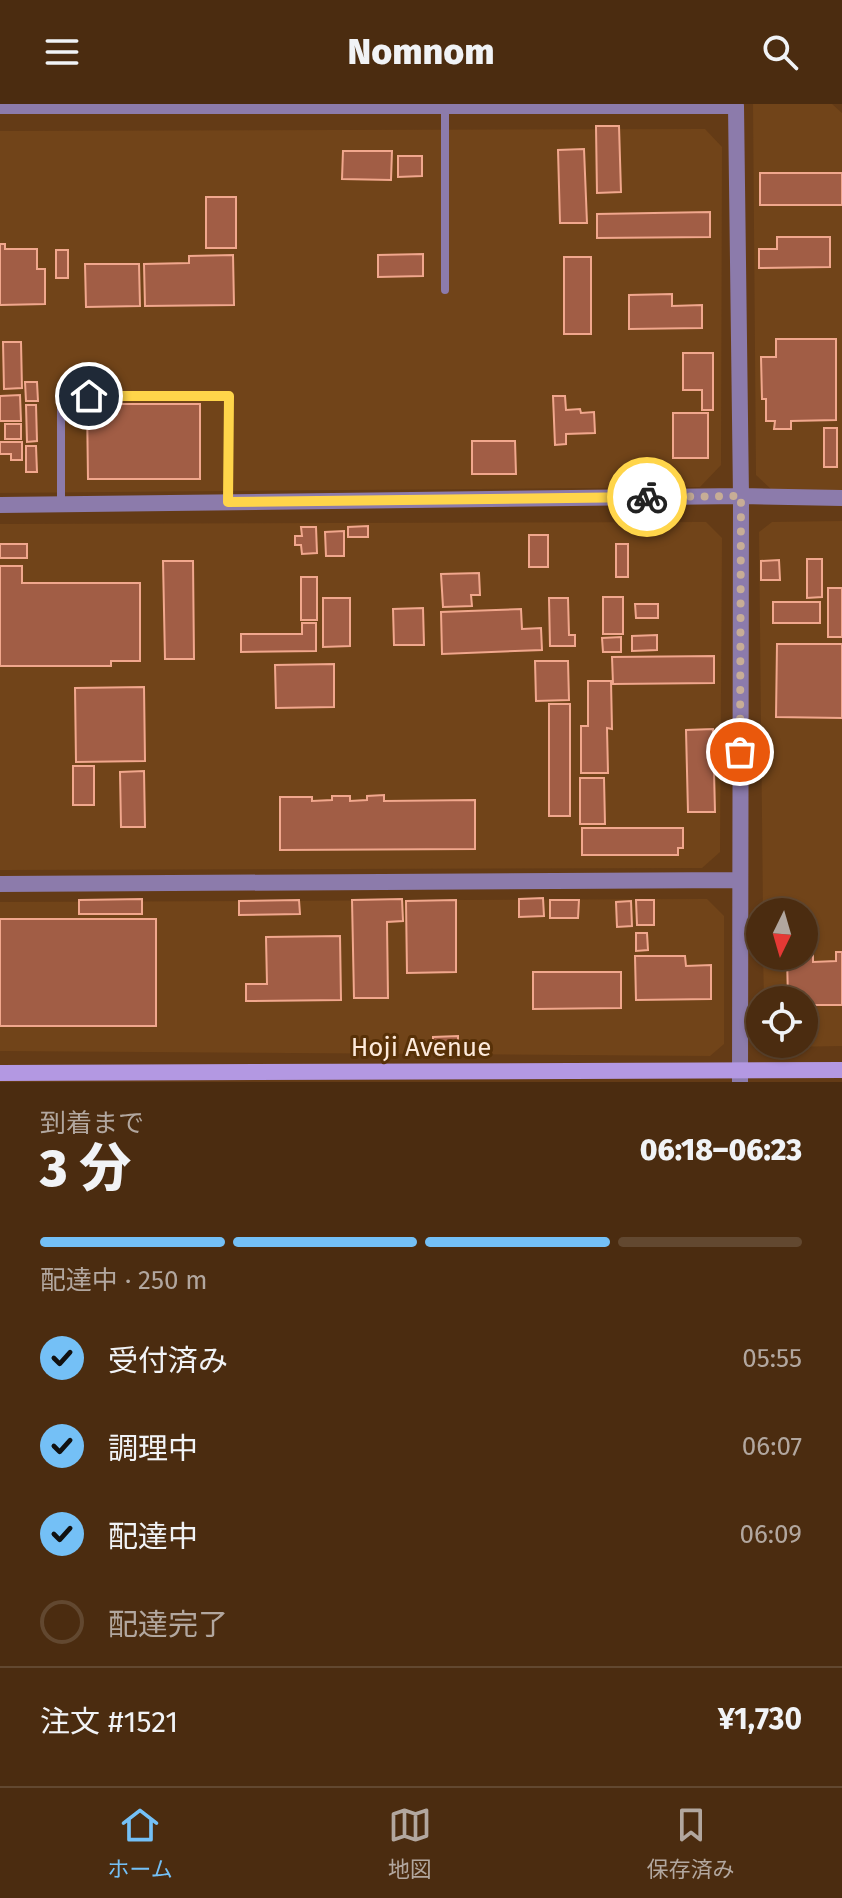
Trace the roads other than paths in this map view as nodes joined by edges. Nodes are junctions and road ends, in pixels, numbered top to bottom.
1 (230, 105) edge
2 (736, 105) edge
3 (0, 106) edge
4 (445, 106) junction
5 (445, 290) dead end
6 (741, 496) junction
7 (842, 498) edge
8 (228, 502) junction
9 (61, 504) junction
10 (0, 505) edge
11 (739, 880) junction
12 (0, 884) edge
13 (842, 1070) edge
14 (0, 1073) edge
15 (740, 1076) edge

1 - 3 street
1 - 4 street
2 - 4 street
2 - 6 street
4 - 5 lane
6 - 7 street
6 - 8 street
6 - 11 street
8 - 9 street
8 - 9 lane
9 - 10 street
11 - 12 street
11 - 15 street
13 - 15 main road, Hoji Avenue
14 - 15 main road, Hoji Avenue

